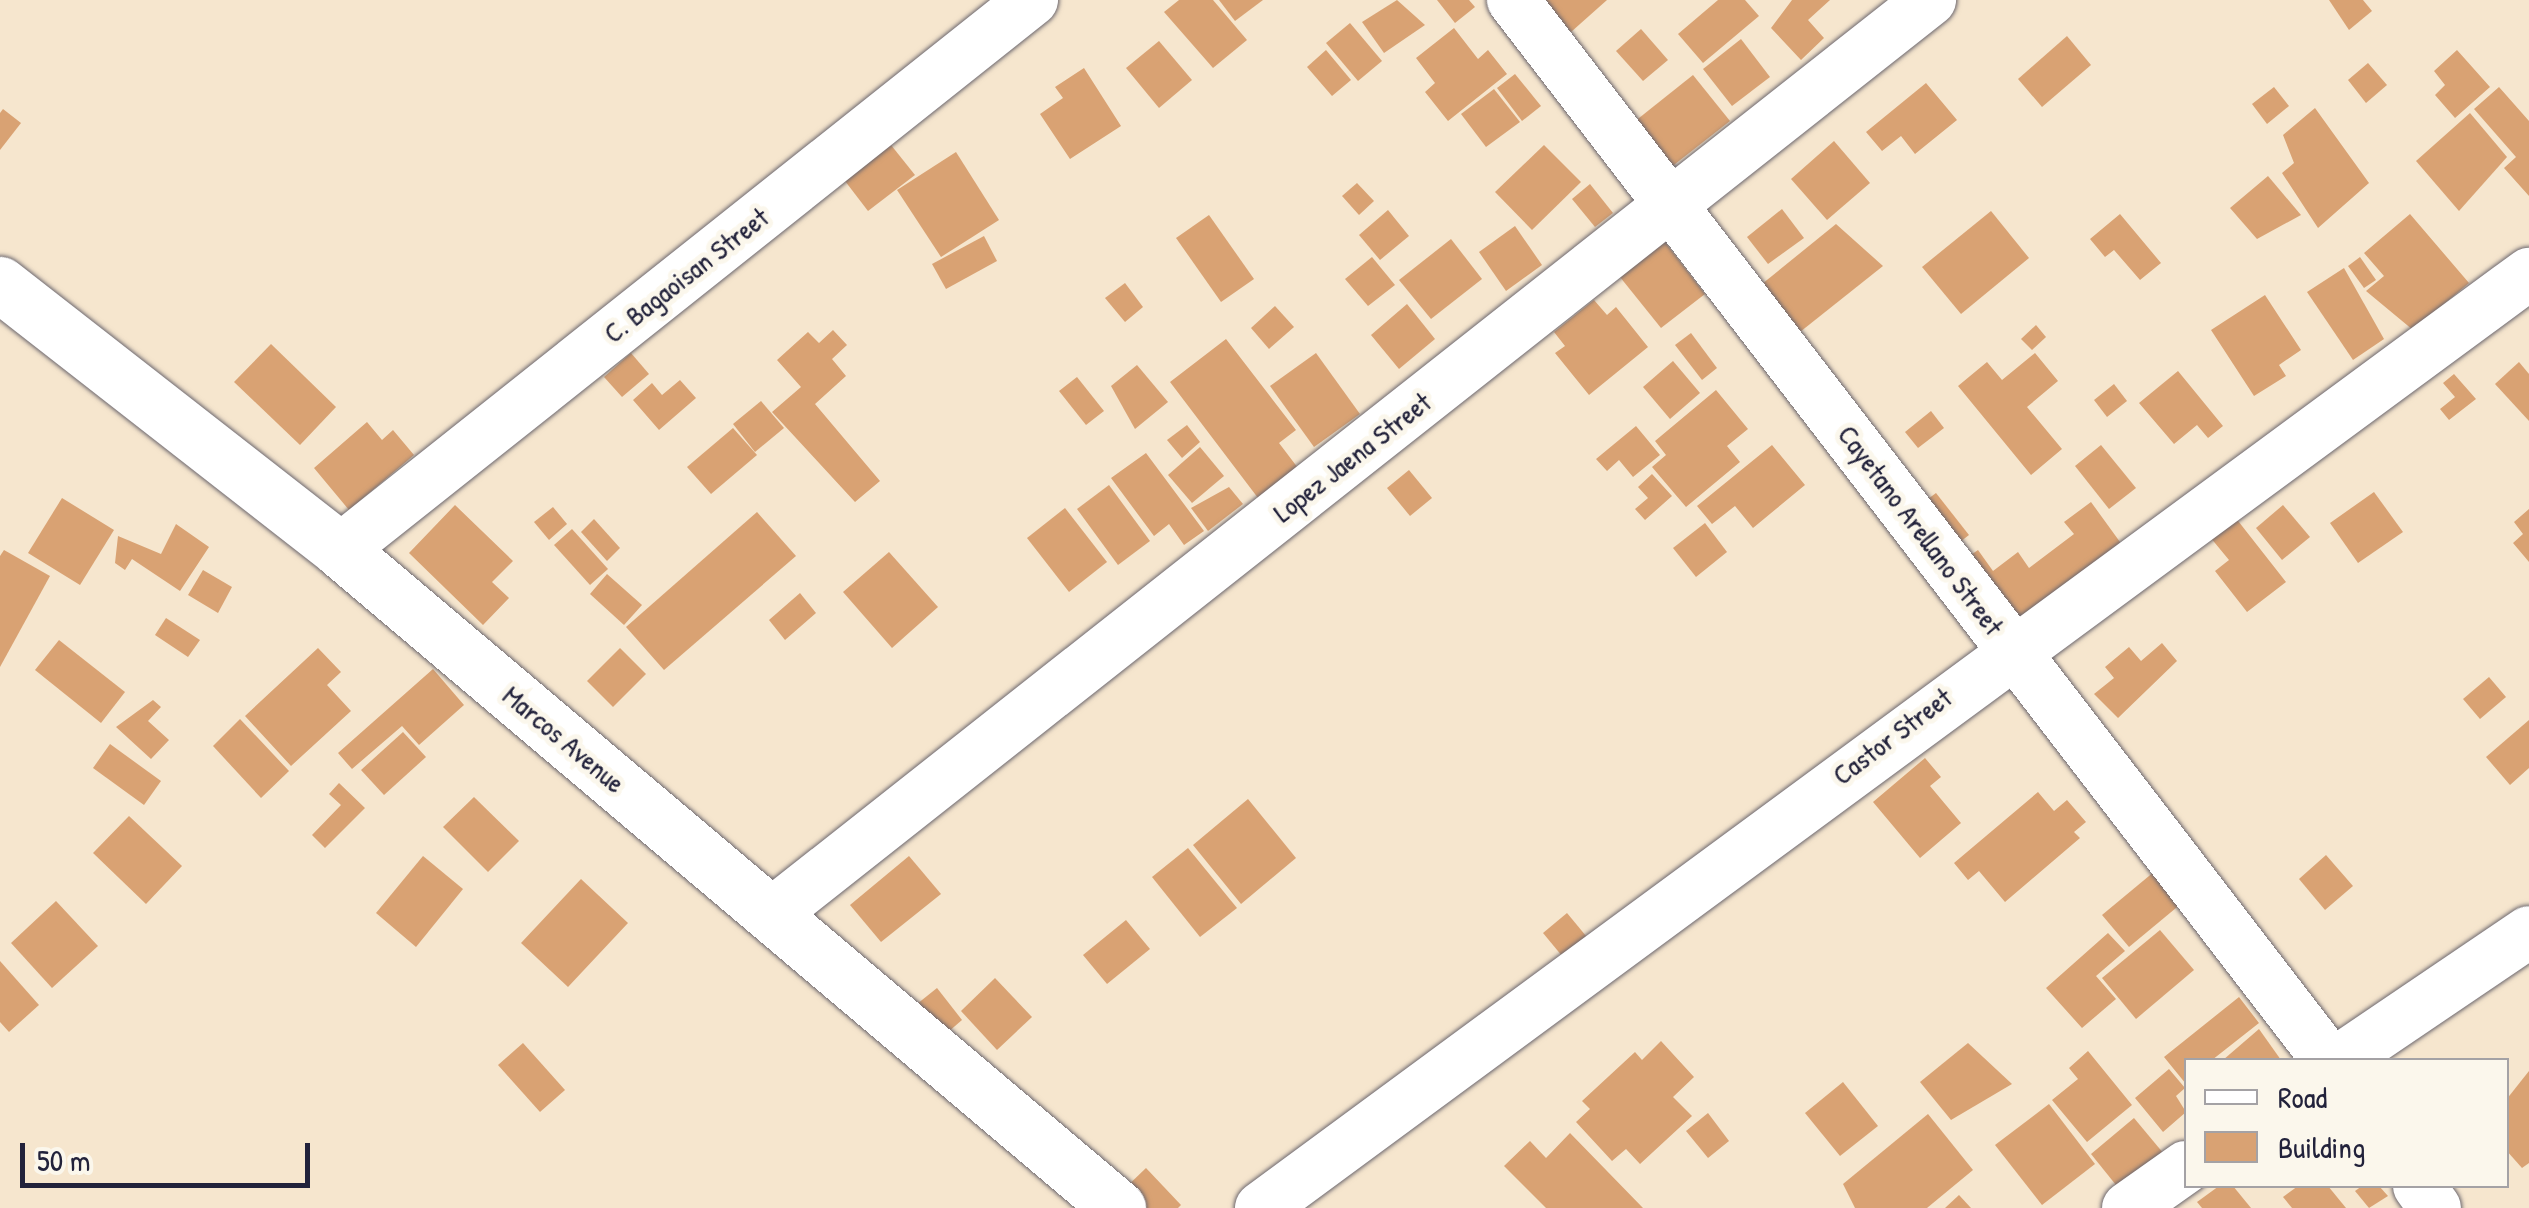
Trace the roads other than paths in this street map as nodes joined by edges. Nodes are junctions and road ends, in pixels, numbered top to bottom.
1 (1032, 0) edge
2 (1513, 0) edge
3 (1930, 0) edge
4 (1676, 202) junction
5 (2529, 274) edge
6 (0, 284) edge
7 (340, 550) junction
8 (2009, 648) junction
9 (772, 914) junction
10 (2529, 932) edge
11 (2326, 1058) edge
12 (2343, 1058) edge
13 (2184, 1168) edge
14 (1118, 1208) edge
15 (1262, 1208) edge
16 (2128, 1208) edge

1 - 7 street, C. Bagaoisan Street
2 - 4 street, Cayetano Arellano Street
3 - 4 street, Lopez Jaena Street
4 - 8 street, Cayetano Arellano Street
4 - 9 street, Lopez Jaena Street
5 - 8 street, Castor Street
6 - 7 main road, Marcos Avenue
7 - 9 main road, Marcos Avenue
8 - 11 street, Cayetano Arellano Street
8 - 15 street, Castor Street
9 - 14 main road, Marcos Avenue
10 - 12 street
13 - 16 street

